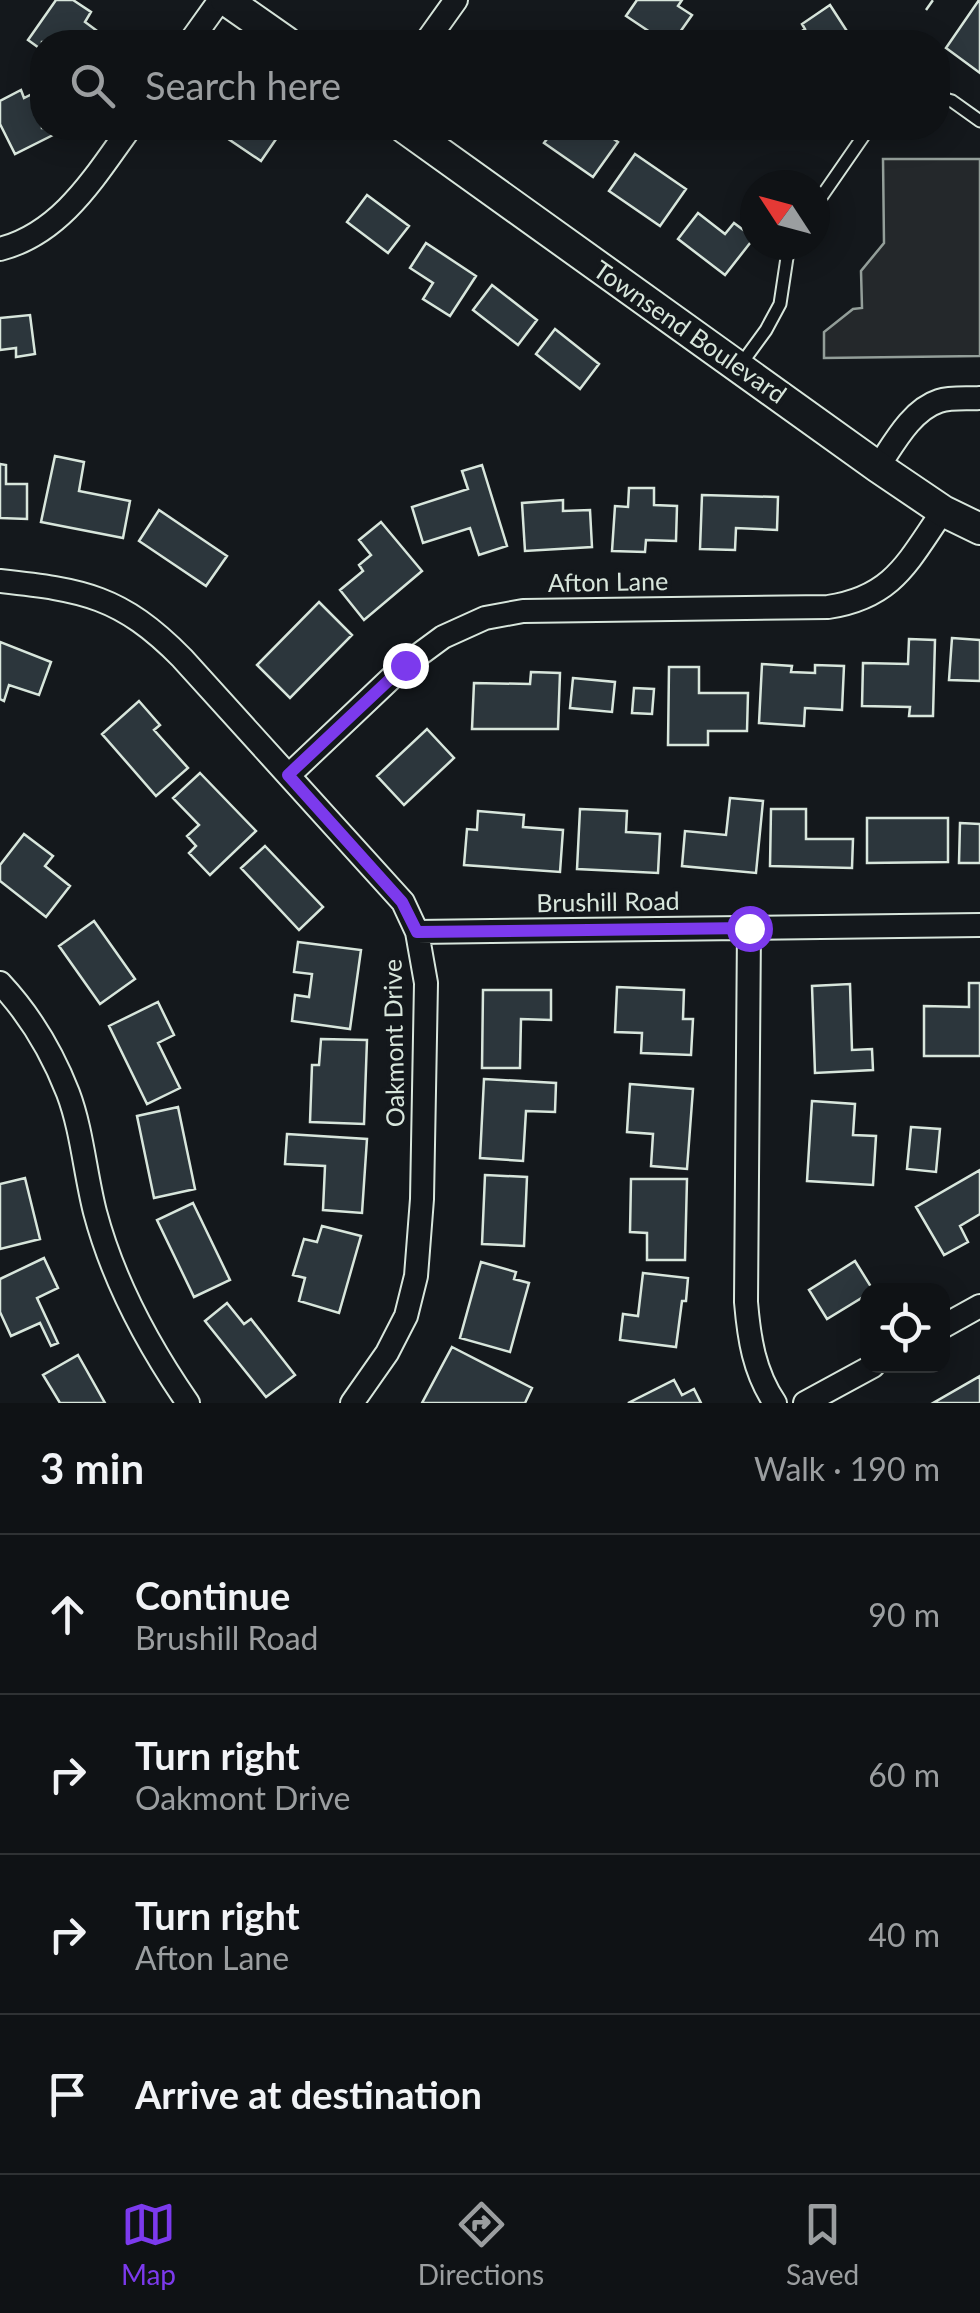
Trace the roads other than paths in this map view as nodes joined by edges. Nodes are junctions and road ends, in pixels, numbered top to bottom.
1 (223, 0) edge
2 (456, 0) edge
3 (199, 30) edge
4 (268, 30) edge
5 (435, 30) edge
6 (950, 100) edge
7 (980, 121) edge
8 (121, 140) edge
9 (422, 140) edge
10 (861, 140) edge
11 (830, 184) edge
12 (0, 249) edge
13 (787, 260) edge
14 (739, 367) junction
15 (980, 398) edge
16 (878, 467) junction
17 (943, 511) junction
18 (980, 529) edge
19 (0, 580) edge
20 (288, 775) junction
21 (980, 925) edge
22 (749, 928) junction
23 (417, 932) junction
24 (0, 983) edge
25 (980, 1306) edge
26 (950, 1323) edge
27 (860, 1373) edge
28 (188, 1403) edge
29 (352, 1403) edge
30 (776, 1403) edge
31 (805, 1403) edge

1 - 3 street
1 - 4 street
2 - 5 street
6 - 7 lane
8 - 12 street
9 - 14 street, Townsend Boulevard
10 - 11 lane
13 - 14 lane
14 - 16 street, Townsend Boulevard
15 - 16 street
16 - 17 street, Townsend Boulevard
17 - 18 street, Townsend Boulevard
17 - 20 street, Afton Lane
19 - 20 street, Oakmont Drive
20 - 23 street, Oakmont Drive
21 - 22 street, Brushill Road
22 - 23 street, Brushill Road
22 - 30 street
23 - 29 street, Oakmont Drive
24 - 28 street
25 - 26 street
27 - 31 street

